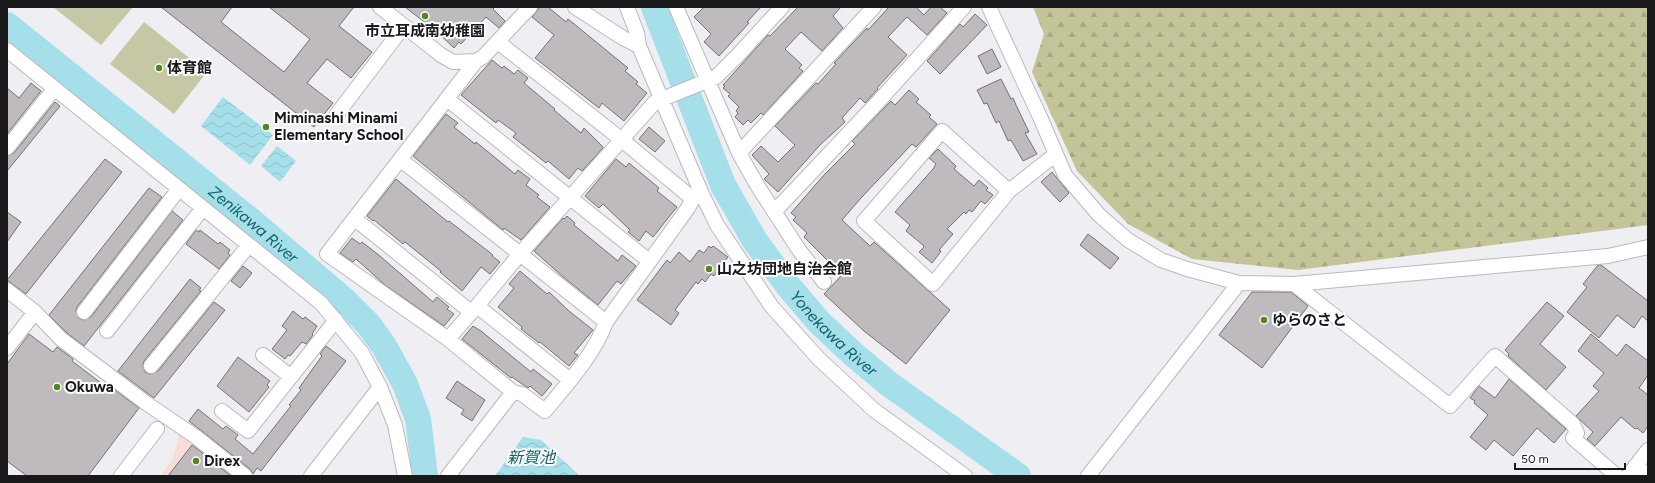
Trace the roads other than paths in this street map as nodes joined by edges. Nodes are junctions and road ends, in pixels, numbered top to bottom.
1 (380, 7) edge
2 (530, 7) edge
3 (575, 7) edge
4 (627, 7) edge
5 (782, 7) edge
6 (874, 7) edge
7 (964, 7) edge
8 (989, 7) edge
9 (680, 10) edge
10 (404, 26) junction
11 (498, 42) junction
12 (639, 46) junction
13 (7, 50) edge
14 (476, 61) junction
15 (704, 82) junction
16 (54, 88) junction
17 (664, 98) junction
18 (447, 99) junction
19 (337, 114) dead end
20 (622, 140) junction
21 (7, 148) edge
22 (739, 153) junction
23 (1056, 154) junction
24 (401, 160) junction
25 (179, 189) junction
26 (1010, 190) junction
27 (697, 196) junction
28 (570, 198) junction
29 (203, 208) junction
30 (774, 212) junction
31 (355, 219) junction
32 (249, 245) junction
33 (1648, 247) edge
34 (519, 254) junction
35 (649, 261) junction
36 (824, 282) dead end
37 (1239, 282) junction
38 (1294, 284) junction
39 (7, 290) edge
40 (474, 309) junction
41 (34, 312) junction
42 (84, 312) dead end
43 (336, 320) junction
44 (606, 322) junction
45 (108, 331) dead end
46 (448, 339) junction
47 (7, 348) edge
48 (263, 356) dead end
49 (151, 366) dead end
50 (290, 377) junction
51 (570, 380) junction
52 (380, 387) junction
53 (513, 392) junction
54 (222, 411) dead end
55 (157, 429) dead end
56 (1648, 450) edge
57 (1632, 471) edge
58 (121, 476) edge
59 (245, 476) edge
60 (311, 476) edge
61 (405, 476) edge
62 (448, 476) edge
63 (965, 476) edge
64 (1088, 476) edge
65 (1616, 476) edge
66 (1648, 476) edge

1 - 10 street
2 - 11 street
3 - 12 street
4 - 12 street
5 - 15 street
6 - 22 street
7 - 30 street
8 - 23 street
9 - 15 street
10 - 14 street
10 - 19 street
11 - 14 street
11 - 20 street
12 - 17 street
13 - 16 street
14 - 18 street
15 - 17 street
15 - 22 street
16 - 21 street
16 - 25 street
17 - 20 street
17 - 27 street
18 - 24 street
18 - 28 street
20 - 27 street
20 - 28 street
22 - 30 street
23 - 26 street
23 - 37 street
24 - 31 street
24 - 34 street
25 - 29 street
25 - 42 street
26 - 26 street
27 - 35 street
27 - 63 street
28 - 34 street
28 - 35 street
29 - 32 street
29 - 45 street
30 - 36 street
31 - 40 street
31 - 46 street
32 - 43 street
32 - 49 street
33 - 38 street
34 - 40 street
34 - 44 street
35 - 44 street
37 - 38 street
37 - 64 street
38 - 65 street
39 - 41 street
40 - 46 street
40 - 51 street
41 - 47 street
41 - 59 street
43 - 50 street
43 - 52 street
44 - 51 street
46 - 53 street
48 - 50 street
50 - 54 street
51 - 53 street
52 - 60 street
52 - 61 street
53 - 62 street
55 - 58 street
56 - 57 street
57 - 66 street

